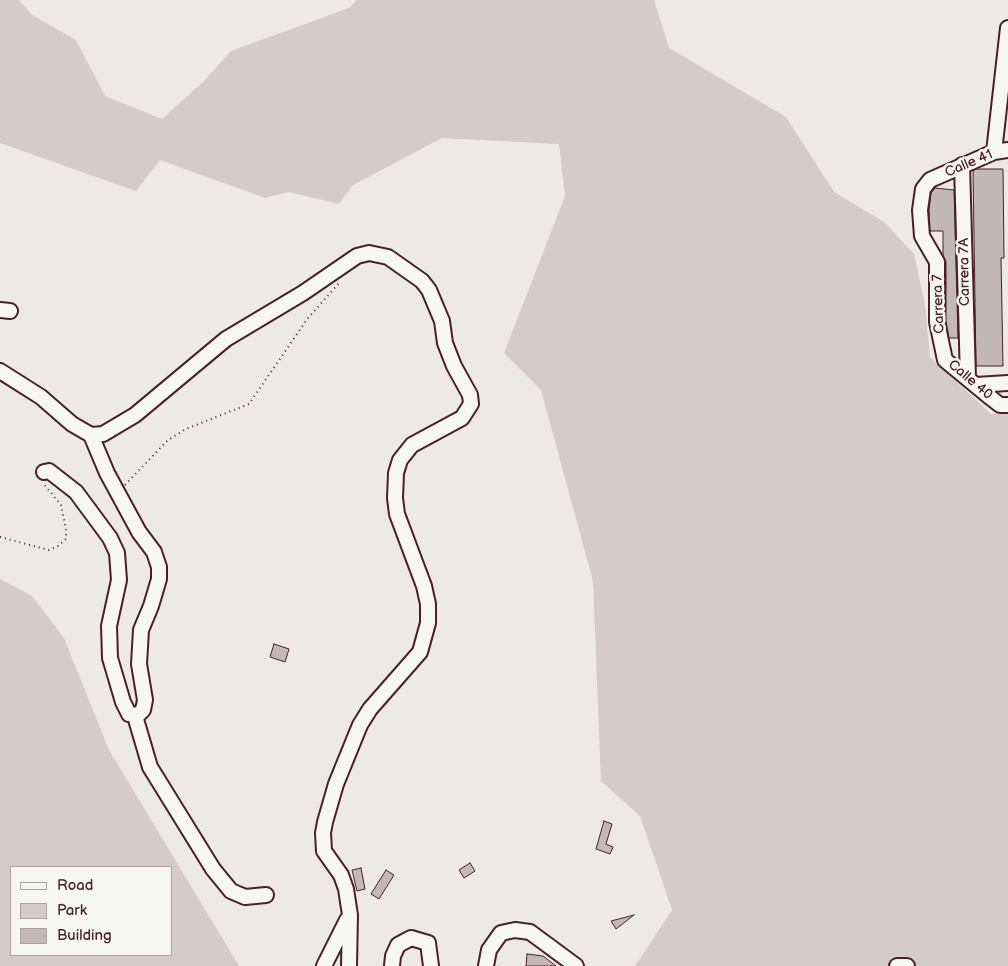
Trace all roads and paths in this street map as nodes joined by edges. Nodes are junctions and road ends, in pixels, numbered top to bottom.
1 (1008, 28) edge
2 (1007, 49) edge
3 (1001, 151) edge
4 (962, 165) junction
5 (930, 180) joint
6 (345, 264) junction
7 (941, 346) joint
8 (0, 371) edge
9 (972, 382) junction
10 (1008, 384) edge
11 (1008, 405) edge
12 (91, 435) junction
13 (44, 472) joint
14 (117, 491) junction
15 (0, 537) edge
16 (135, 716) junction
17 (266, 895) dead end
18 (350, 915) junction
19 (324, 966) edge
20 (349, 966) edge
21 (392, 966) edge
22 (431, 966) edge
23 (486, 966) edge
24 (576, 966) edge
25 (897, 966) edge
26 (907, 966) edge

1 - 2 street
2 - 3 street
3 - 4 street, Calle 41
4 - 5 street, Calle 41
4 - 9 street, Carrera 7A
5 - 7 street, Carrera 7
6 - 12 street
6 - 14 path
6 - 18 street
7 - 9 street, Calle 40
8 - 12 street
9 - 10 street
9 - 11 street, Calle 40
12 - 14 street
13 - 15 path
13 - 16 street
14 - 16 street
16 - 17 street
18 - 19 street
18 - 20 street
21 - 22 street
23 - 24 street
25 - 26 street

